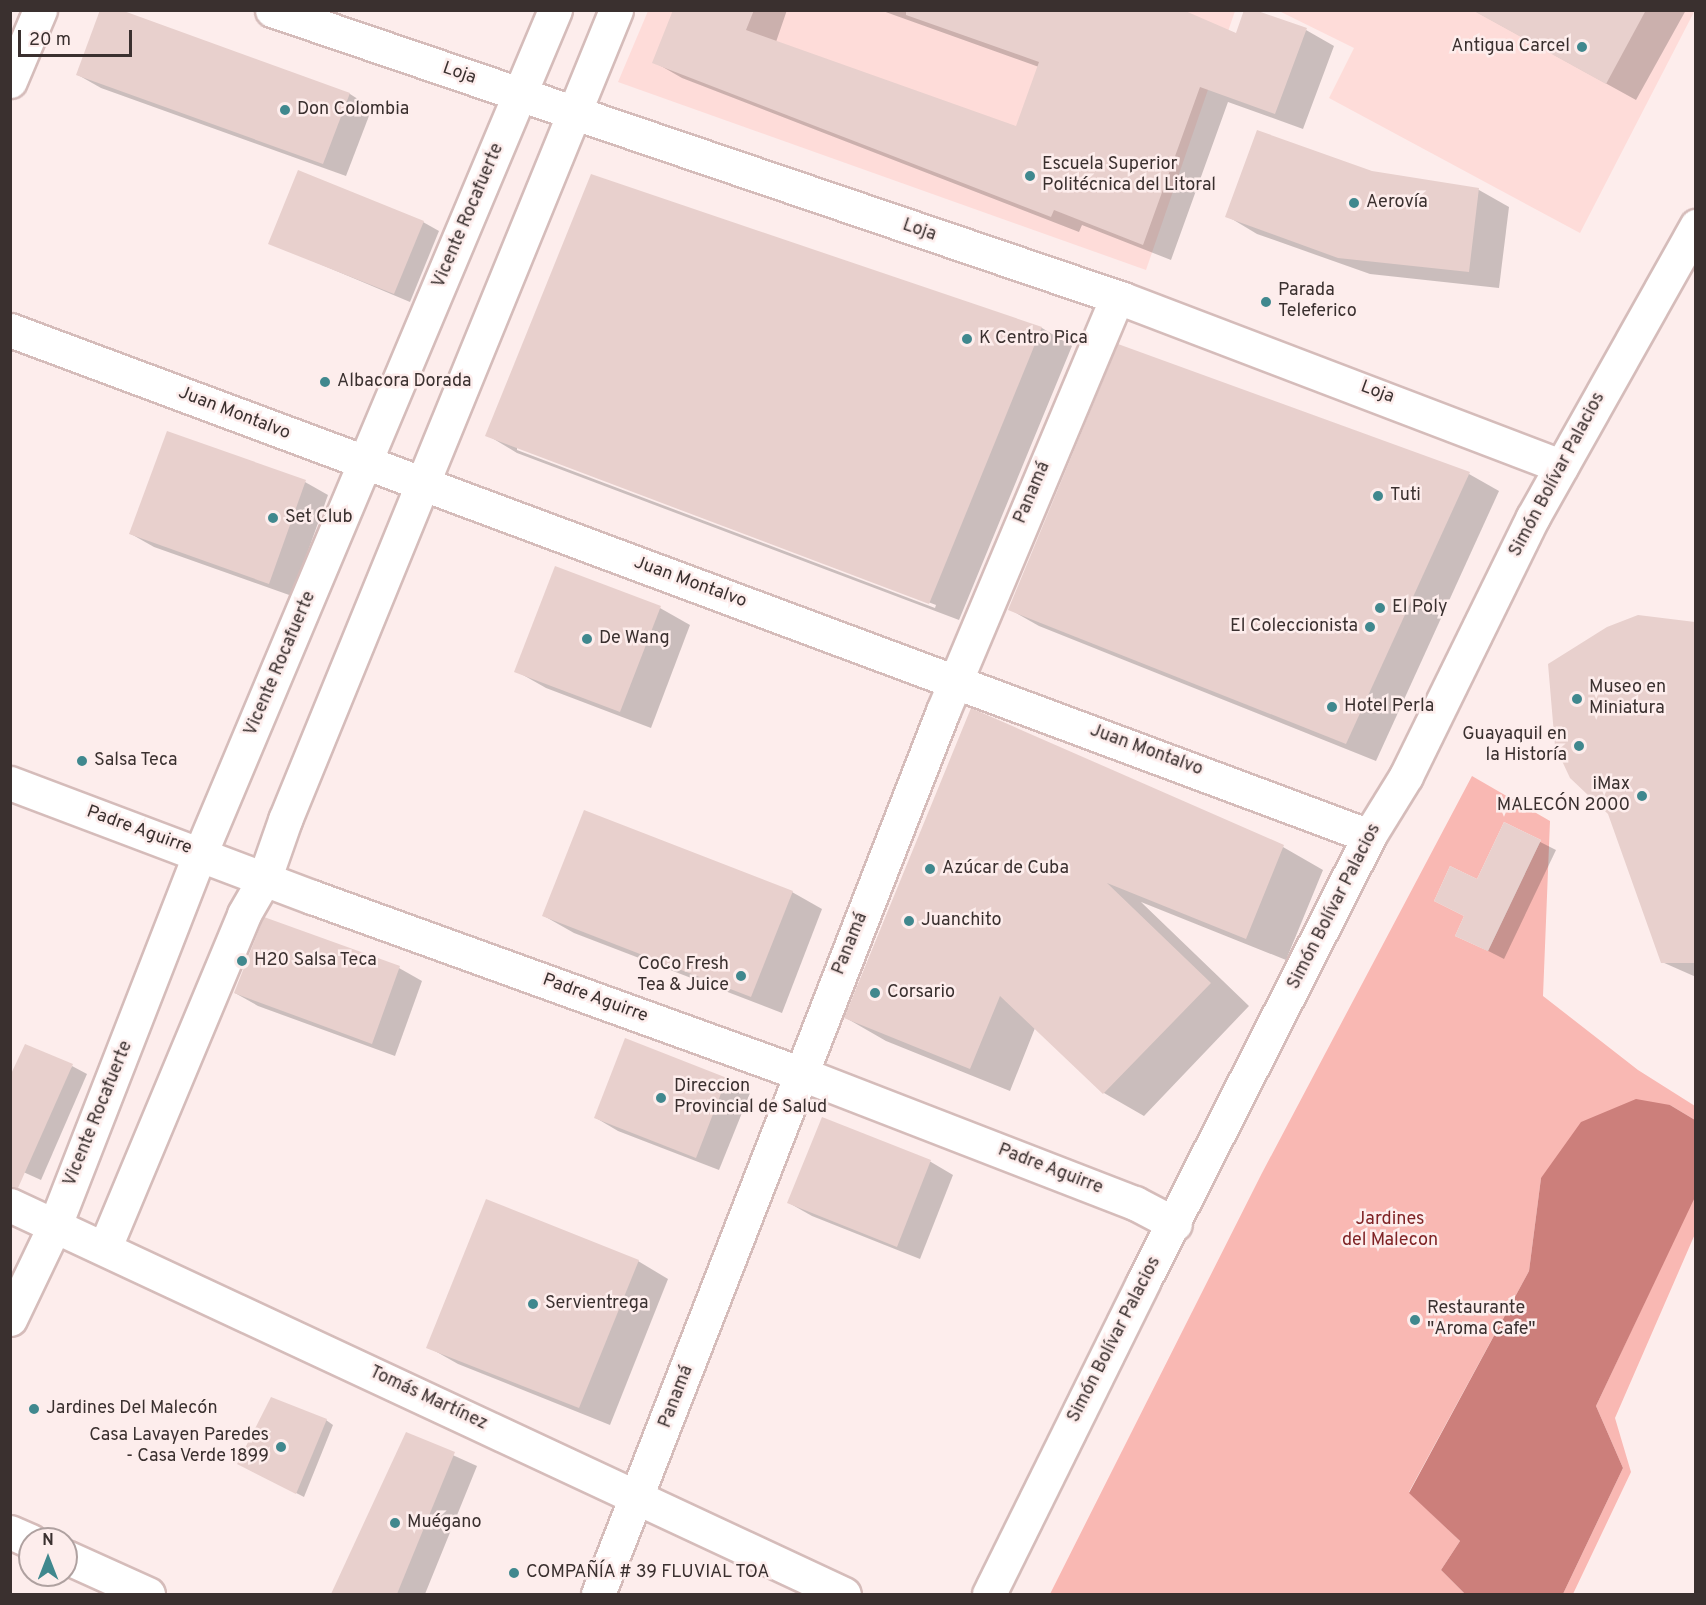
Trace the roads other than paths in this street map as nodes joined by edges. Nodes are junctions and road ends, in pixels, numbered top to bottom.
1 (40, 10) edge
2 (272, 10) edge
3 (555, 10) edge
4 (616, 10) edge
5 (10, 81) edge
6 (520, 94) junction
7 (572, 113) junction
8 (1695, 226) edge
9 (1117, 298) junction
10 (10, 330) edge
11 (365, 462) junction
12 (1561, 466) junction
13 (423, 484) junction
14 (956, 682) junction
15 (10, 783) edge
16 (1369, 836) junction
17 (200, 854) junction
18 (264, 880) junction
19 (802, 1074) junction
20 (10, 1205) edge
21 (1175, 1224) junction
22 (55, 1225) junction
23 (105, 1247) junction
24 (10, 1318) edge
25 (639, 1498) junction
26 (78, 1562) edge
27 (148, 1594) edge
28 (598, 1594) edge
29 (844, 1594) edge
30 (988, 1594) edge

1 - 5 street
2 - 6 street, Loja
3 - 6 street, Vicente Rocafuerte
4 - 7 street
6 - 7 street, Loja
6 - 11 street, Vicente Rocafuerte
7 - 9 street, Loja
7 - 13 street
8 - 12 street, Simón Bolívar Palacios
9 - 12 street, Loja
9 - 14 street, Panamá
10 - 11 street, Juan Montalvo
11 - 13 street, Juan Montalvo
11 - 17 street, Vicente Rocafuerte
12 - 16 street, Simón Bolívar Palacios
13 - 14 street, Juan Montalvo
13 - 18 street
14 - 16 street, Juan Montalvo
14 - 19 street, Panamá
15 - 17 street, Padre Aguirre
16 - 21 street, Simón Bolívar Palacios
17 - 18 street, Padre Aguirre
17 - 22 street, Vicente Rocafuerte
18 - 19 street, Padre Aguirre
18 - 23 street
19 - 21 street, Padre Aguirre
19 - 25 street, Panamá
20 - 22 street, Tomás Martínez
21 - 30 street, Simón Bolívar Palacios
22 - 23 street, Tomás Martínez
22 - 24 street, Vicente Rocafuerte
23 - 25 street, Tomás Martínez
25 - 28 street, Panamá
25 - 29 street, Tomás Martínez
26 - 27 street

